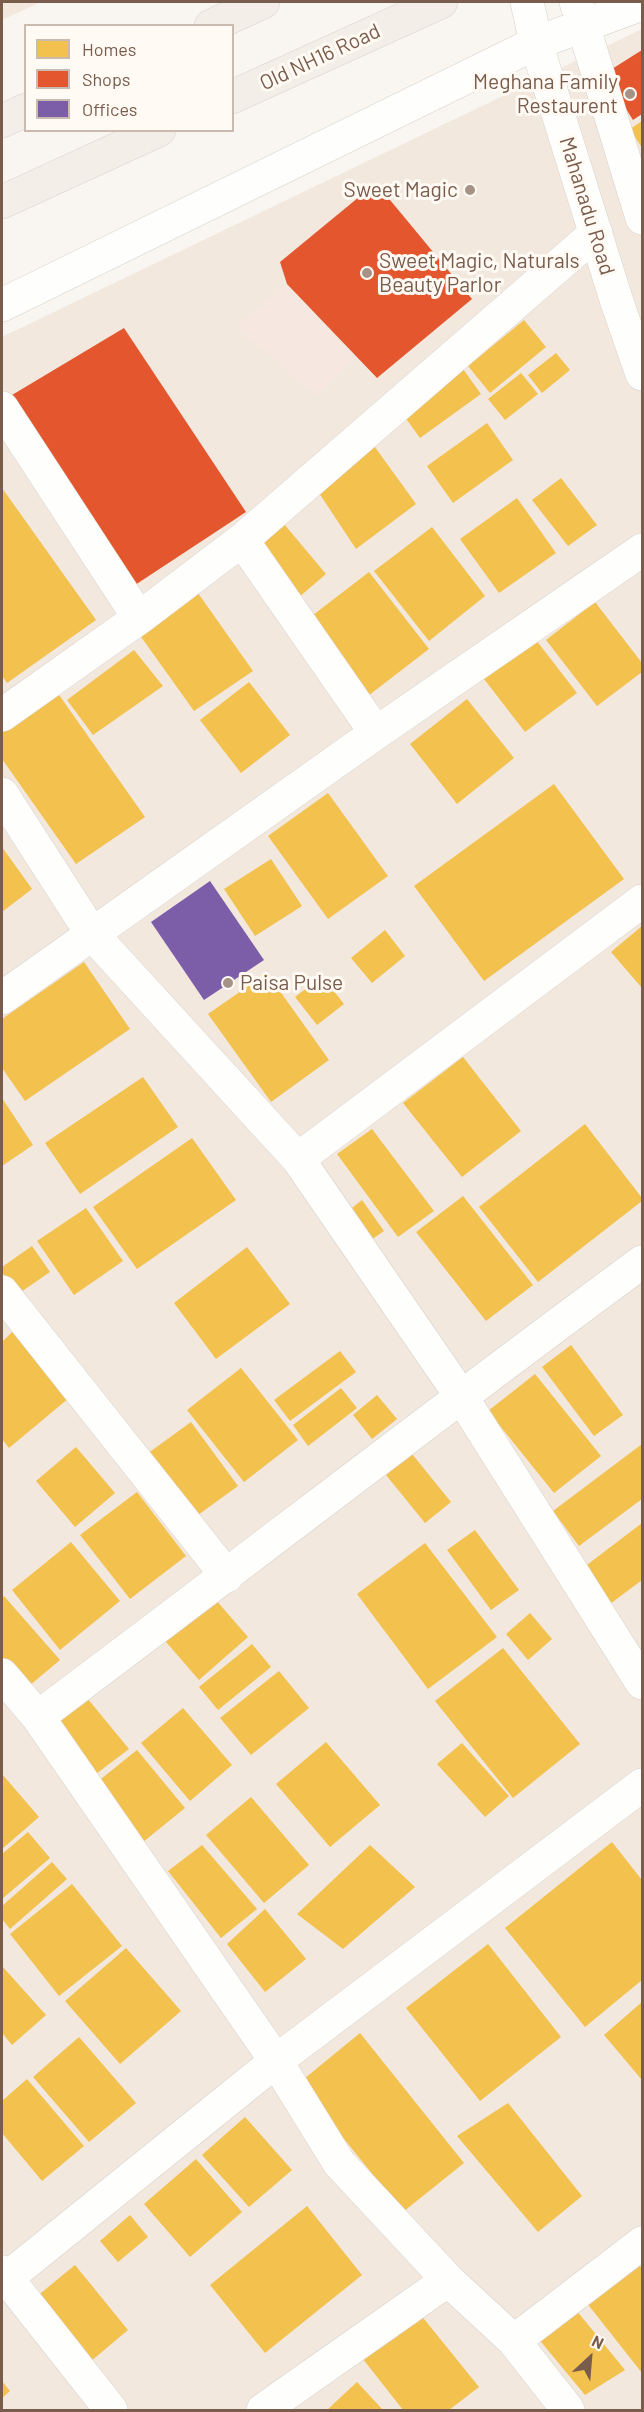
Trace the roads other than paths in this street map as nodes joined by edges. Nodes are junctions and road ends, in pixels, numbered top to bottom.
1 (263, 2) edge
2 (441, 2) edge
3 (527, 2) edge
4 (642, 4) edge
5 (580, 13) edge
6 (215, 24) edge
7 (536, 43) junction
8 (234, 96) edge
9 (24, 111) edge
10 (2, 121) edge
11 (155, 132) edge
12 (2, 202) edge
13 (642, 218) edge
14 (596, 233) junction
15 (2, 305) edge
16 (642, 374) edge
17 (2, 408) edge
18 (242, 540) junction
19 (642, 550) edge
20 (139, 618) junction
21 (2, 715) edge
22 (376, 733) junction
23 (2, 794) edge
24 (642, 902) edge
25 (92, 934) junction
26 (2, 998) edge
27 (298, 1159) junction
28 (642, 1262) edge
29 (2, 1292) edge
30 (461, 1396) junction
31 (227, 1576) junction
32 (2, 1675) edge
33 (642, 1683) edge
34 (38, 1717) junction
35 (642, 1785) edge
36 (276, 2061) junction
37 (642, 2243) edge
38 (4, 2275) edge
39 (448, 2280) junction
40 (514, 2341) junction
41 (111, 2410) edge
42 (262, 2410) edge
43 (568, 2410) edge

1 - 6 main road
2 - 8 main road, Old NH16 Road
3 - 7 street, Mahanadu Road
4 - 5 street
5 - 7 street
5 - 13 street
7 - 14 street, Mahanadu Road
7 - 15 street
9 - 10 main road
11 - 12 main road
14 - 16 street, Mahanadu Road
14 - 18 street
17 - 20 street
18 - 20 street
18 - 22 street
19 - 22 street
20 - 21 street
22 - 25 street
23 - 25 street
24 - 27 street
25 - 26 street
25 - 27 street
27 - 30 street
28 - 30 street
29 - 31 street
30 - 31 street
30 - 33 street
31 - 34 street
32 - 34 street
34 - 36 street
35 - 36 street
36 - 38 street
36 - 39 street
37 - 40 street
38 - 41 street
39 - 40 street
39 - 42 street
40 - 43 street

